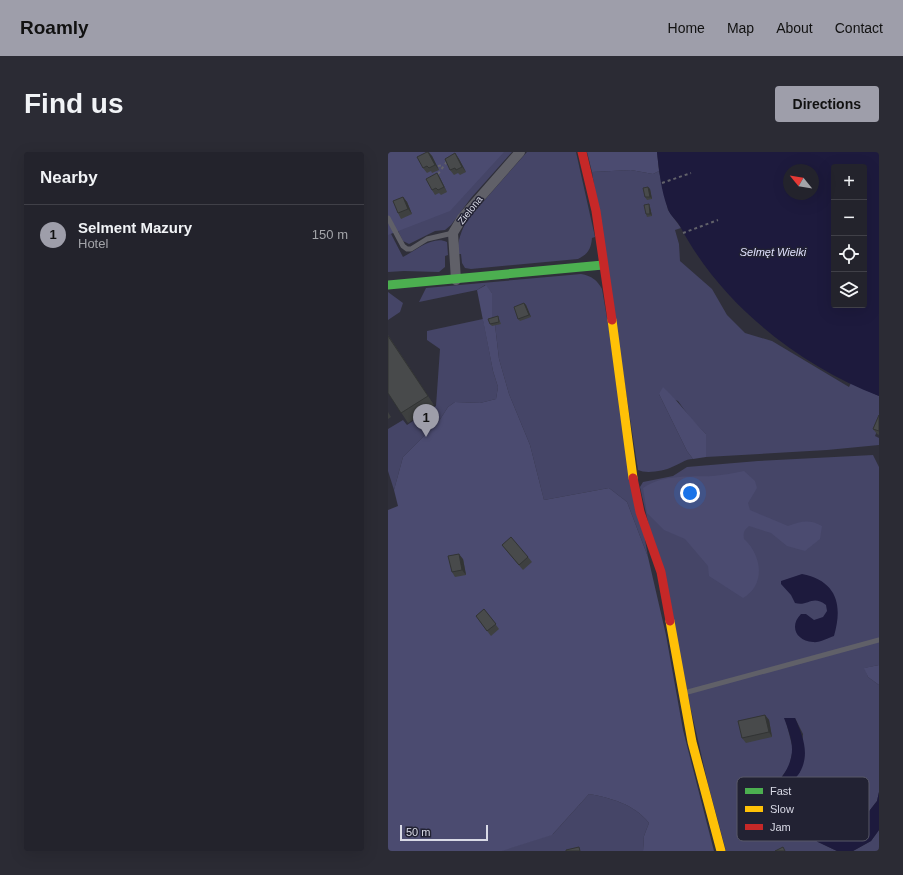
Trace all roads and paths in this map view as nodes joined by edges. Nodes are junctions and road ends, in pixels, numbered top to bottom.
1 (520, 152) edge
2 (582, 152) edge
3 (452, 156) edge
4 (445, 165) junction
5 (438, 166) dead end
6 (691, 172) dead end
7 (438, 174) edge
8 (662, 183) dead end
9 (388, 218) edge
10 (718, 220) dead end
11 (452, 233) junction
12 (683, 233) dead end
13 (603, 265) junction
14 (456, 280) junction
15 (388, 285) edge
16 (879, 640) edge
17 (683, 693) junction
18 (721, 851) edge

1 - 11 street, Zielona
2 - 13 street
3 - 4 path
4 - 5 path
4 - 7 path
6 - 8 path
9 - 11 lane
10 - 12 path
11 - 14 street, Zielona
13 - 14 street
13 - 17 street
14 - 15 street
16 - 17 lane
17 - 18 street

